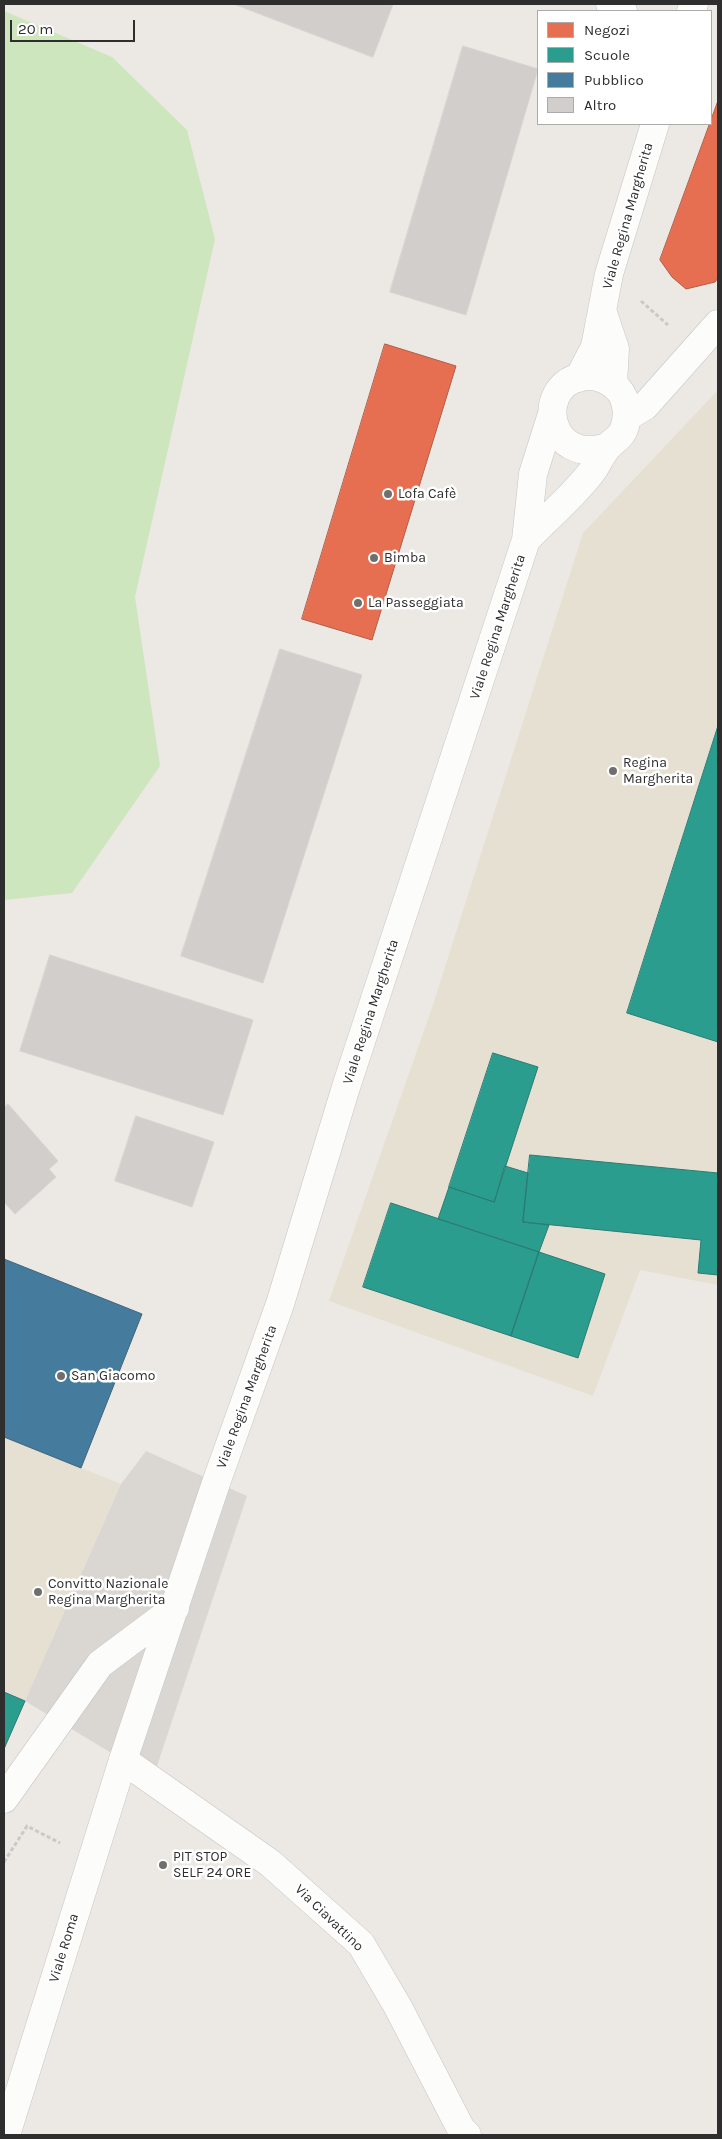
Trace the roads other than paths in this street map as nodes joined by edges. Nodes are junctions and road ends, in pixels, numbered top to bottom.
1 (610, 4) edge
2 (621, 10) edge
3 (655, 125) edge
4 (601, 309) junction
5 (718, 324) edge
6 (578, 378) junction
7 (613, 384) junction
8 (552, 414) junction
9 (627, 416) junction
10 (607, 447) junction
11 (526, 540) junction
12 (175, 1608) junction
13 (123, 1760) junction
14 (4, 1799) edge
15 (6, 2135) edge
16 (467, 2135) edge

1 - 2 street
3 - 4 street, Viale Regina Margherita
4 - 6 street, Viale Regina Margherita
4 - 7 street
5 - 9 street
6 - 7 street
6 - 8 street, Viale Regina Margherita
7 - 9 street
8 - 10 street
8 - 11 street, Viale Regina Margherita
9 - 10 street, Viale Regina Margherita
10 - 11 street, Viale Regina Margherita
11 - 12 street, Viale Regina Margherita
12 - 13 street, Viale Roma
12 - 14 street
13 - 15 street, Viale Roma
13 - 16 street, Via Ciavattino

